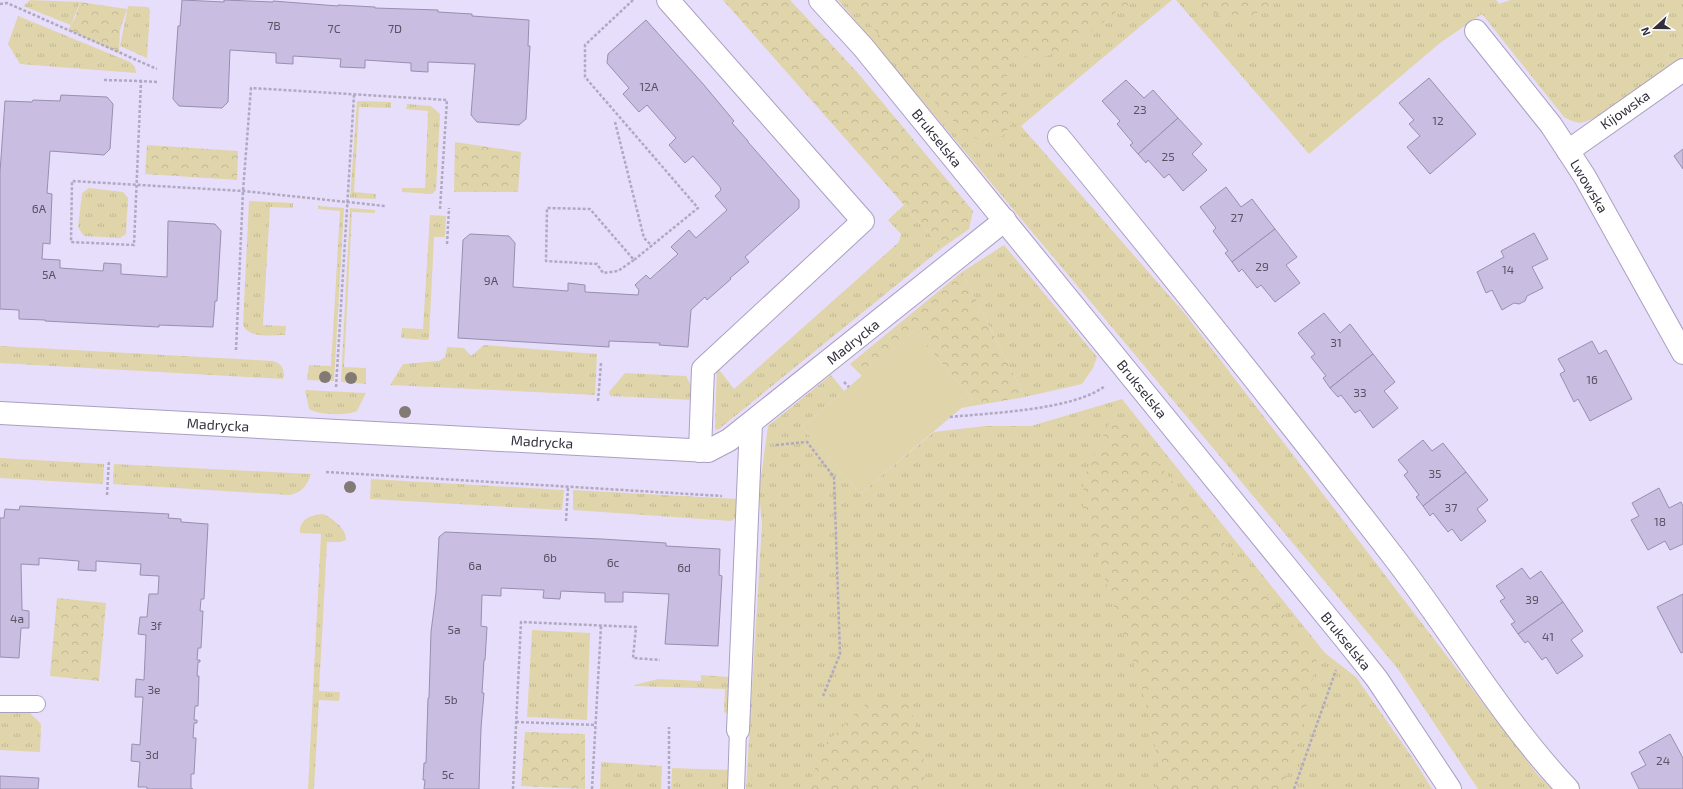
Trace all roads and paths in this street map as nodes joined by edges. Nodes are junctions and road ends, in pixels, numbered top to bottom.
1 (633, 0) edge
2 (668, 0) edge
3 (820, 0) edge
4 (0, 4) edge
5 (1476, 30) dead end
6 (157, 69) dead end
7 (1683, 70) edge
8 (104, 80) dead end
9 (141, 81) junction
10 (157, 82) dead end
11 (354, 96) junction
12 (615, 122) dead end
13 (1059, 137) dead end
14 (1568, 151) junction
15 (136, 185) junction
16 (243, 191) junction
17 (346, 202) junction
18 (385, 206) dead end
19 (440, 208) dead end
20 (449, 208) dead end
21 (1005, 220) junction
22 (446, 244) dead end
23 (652, 246) junction
24 (634, 260) junction
25 (236, 350) dead end
26 (1683, 353) edge
27 (601, 362) dead end
28 (1126, 369) junction
29 (336, 387) dead end
30 (598, 401) dead end
31 (0, 413) edge
32 (950, 417) dead end
33 (751, 423) junction
34 (750, 448) junction
35 (700, 451) junction
36 (109, 460) dead end
37 (326, 472) dead end
38 (568, 487) junction
39 (107, 494) dead end
40 (748, 498) junction
41 (566, 521) dead end
42 (601, 626) junction
43 (1346, 640) junction
44 (660, 660) dead end
45 (823, 696) dead end
46 (0, 704) edge
47 (37, 704) dead end
48 (516, 722) junction
49 (596, 725) junction
50 (669, 727) dead end
51 (738, 730) joint
52 (513, 789) edge
53 (592, 789) edge
54 (668, 789) edge
55 (736, 789) edge
56 (1294, 789) edge
57 (1450, 789) edge
58 (1568, 789) edge

1 - 23 path
2 - 35 street
3 - 21 street, Brukselska
4 - 6 path
5 - 14 street, Lwowska
7 - 14 street, Kijowska
8 - 9 path
9 - 10 path
9 - 15 path
11 - 16 path
11 - 17 path
11 - 19 path
12 - 23 path
13 - 58 street
14 - 26 street, Lwowska
15 - 15 path
15 - 16 path
16 - 17 path
16 - 25 path
17 - 18 path
17 - 29 path
20 - 22 path
21 - 28 street, Brukselska
21 - 33 street, Madrycka
23 - 24 path
24 - 24 path
27 - 30 path
28 - 32 path
28 - 43 street, Brukselska
31 - 35 street, Madrycka
33 - 34 street
33 - 35 street, Madrycka
34 - 40 street
34 - 45 path
36 - 39 path
37 - 38 path
38 - 40 path
38 - 41 path
40 - 51 street
42 - 44 path
42 - 48 path
42 - 49 path
43 - 56 path
43 - 57 street, Brukselska
46 - 47 lane
48 - 49 path
48 - 52 path
49 - 53 path
50 - 54 path
51 - 55 lane

